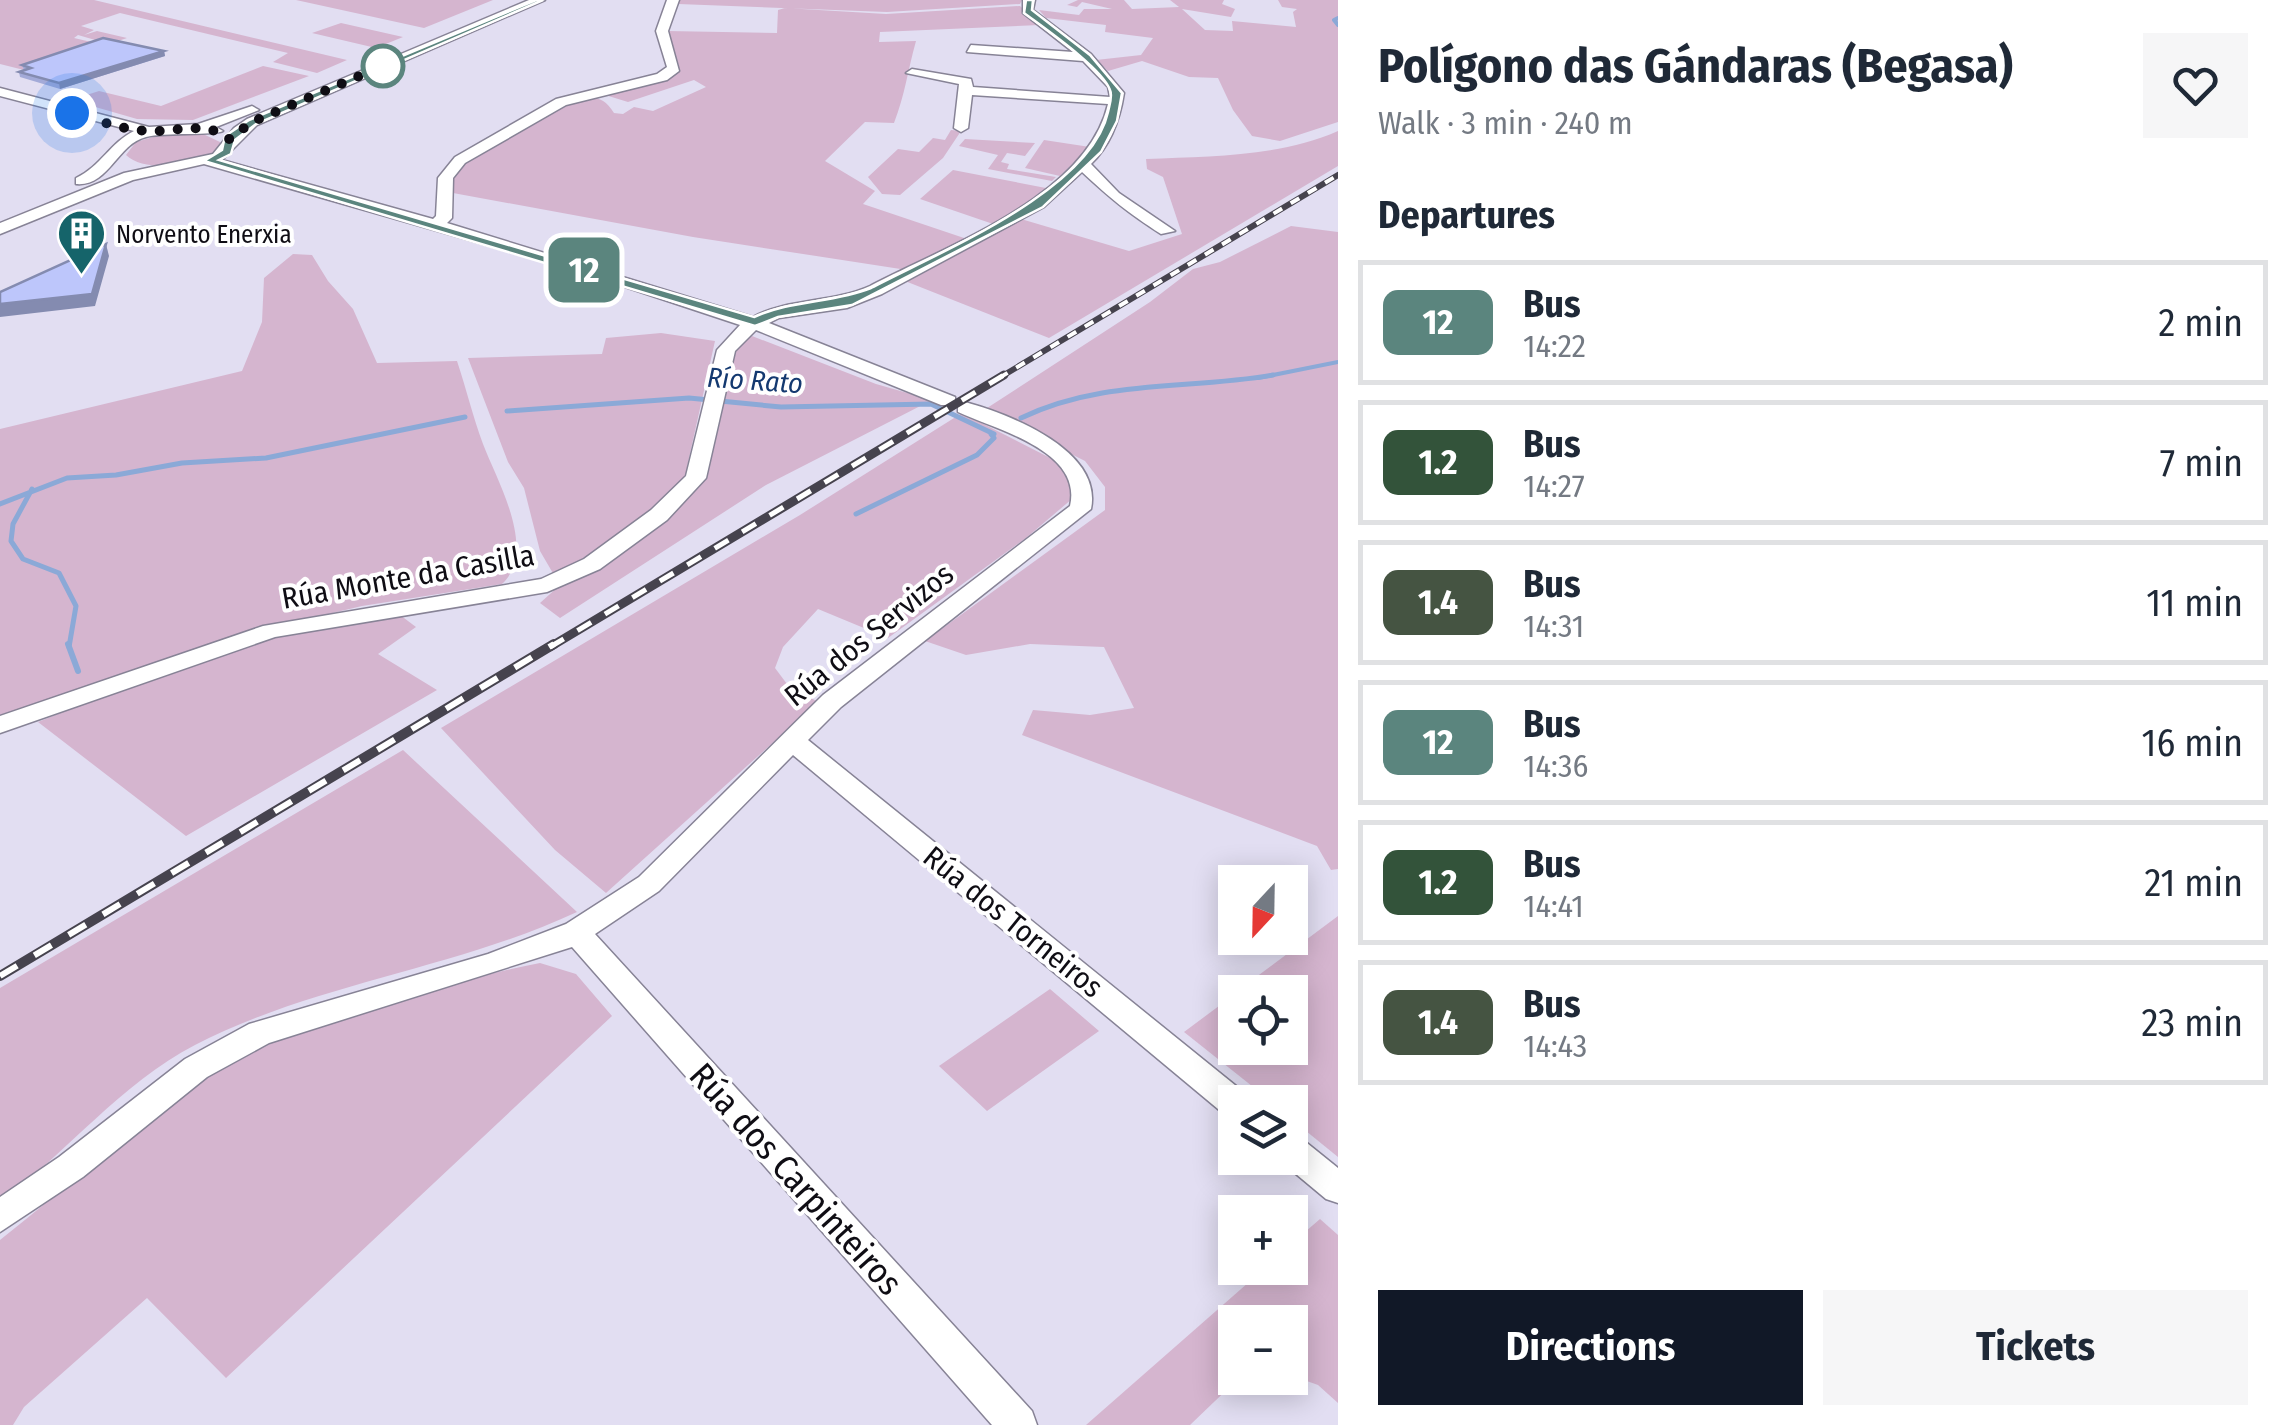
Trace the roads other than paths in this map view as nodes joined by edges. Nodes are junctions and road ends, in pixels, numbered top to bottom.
1 (514, 0) edge
2 (538, 0) edge
3 (673, 0) edge
4 (1029, 0) edge
5 (971, 50) dead end
6 (1086, 57) junction
7 (912, 73) dead end
8 (966, 91) junction
9 (0, 92) edge
10 (1116, 100) junction
11 (0, 105) edge
12 (200, 128) junction
13 (961, 128) dead end
14 (152, 132) junction
15 (229, 139) junction
16 (121, 148) junction
17 (209, 161) junction
18 (1081, 167) junction
19 (163, 169) junction
20 (0, 215) edge
21 (433, 226) junction
22 (0, 229) edge
23 (1167, 231) dead end
24 (755, 322) junction
25 (0, 725) edge
26 (791, 740) junction
27 (576, 932) junction
28 (1218, 1090) edge
29 (1308, 1163) edge
30 (1338, 1188) edge
31 (0, 1216) edge
32 (1018, 1425) edge

1 - 12 street
2 - 15 street
3 - 21 street
4 - 6 street
5 - 6 street
6 - 10 street
7 - 8 street
8 - 10 street
8 - 13 street
9 - 14 street
10 - 18 street
11 - 16 street
12 - 14 street
12 - 15 street
14 - 16 street
15 - 17 street
16 - 19 street
16 - 20 street
17 - 19 street
17 - 21 street
18 - 23 street
18 - 24 street
19 - 22 street
21 - 24 street
24 - 25 street, Rúa Monte da Casilla
24 - 26 street, Rúa dos Servizos
26 - 27 street, Rúa dos Servizos
26 - 28 street, Rúa dos Torneiros
27 - 31 street, Rúa dos Servizos
27 - 32 street, Rúa dos Carpinteiros
29 - 30 street

